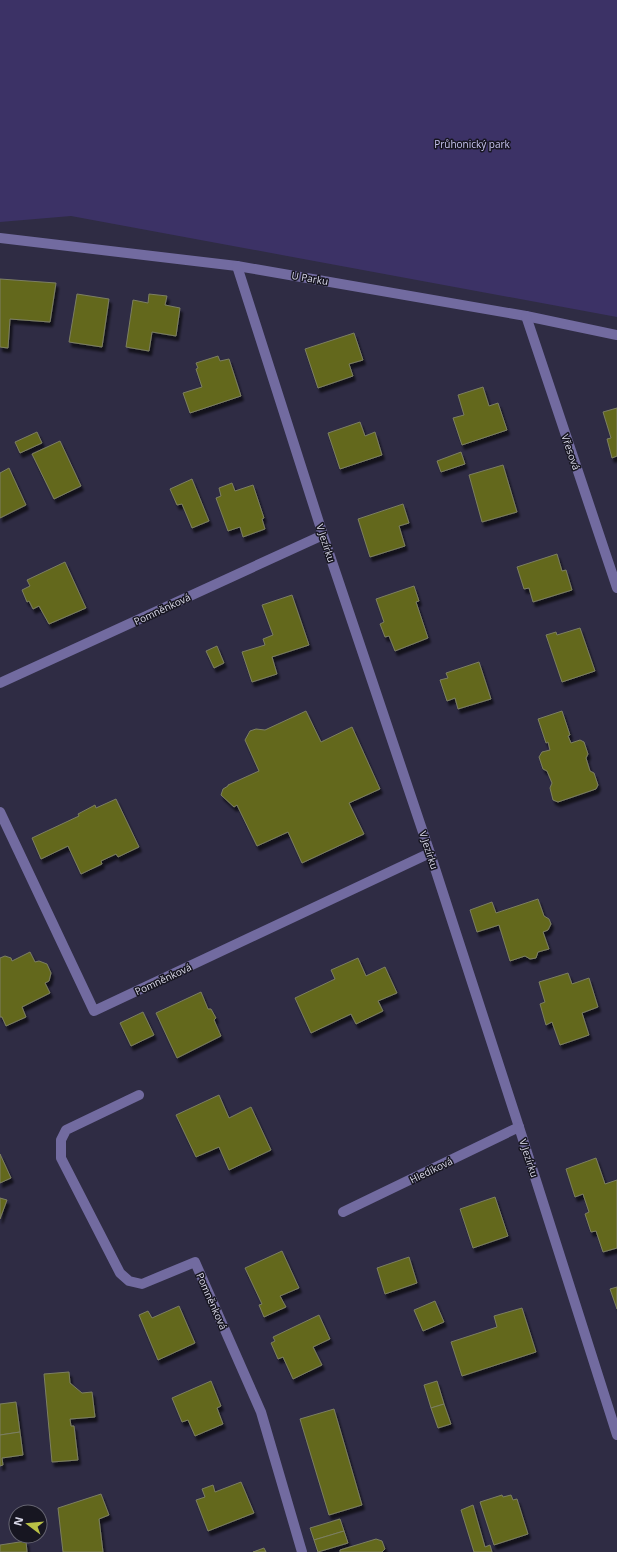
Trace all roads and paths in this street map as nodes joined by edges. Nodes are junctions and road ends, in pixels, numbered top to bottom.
1 (0, 238) edge
2 (237, 266) junction
3 (526, 316) junction
4 (617, 335) edge
5 (323, 535) junction
6 (617, 588) edge
7 (0, 683) edge
8 (0, 812) edge
9 (430, 854) junction
10 (138, 1095) dead end
11 (519, 1128) junction
12 (343, 1212) dead end
13 (617, 1435) edge
14 (302, 1552) edge

1 - 2 street, U Parku
2 - 3 street, U Parku
2 - 5 street, V Jezírku
3 - 4 street, U Parku
3 - 6 street, Vřesová
5 - 7 street, Pomněnková
5 - 9 street, V Jezírku
8 - 9 street, Pomněnková
9 - 11 street, V Jezírku
10 - 14 street, Pomněnková
11 - 12 street, Hledíková
11 - 13 street, V Jezírku

